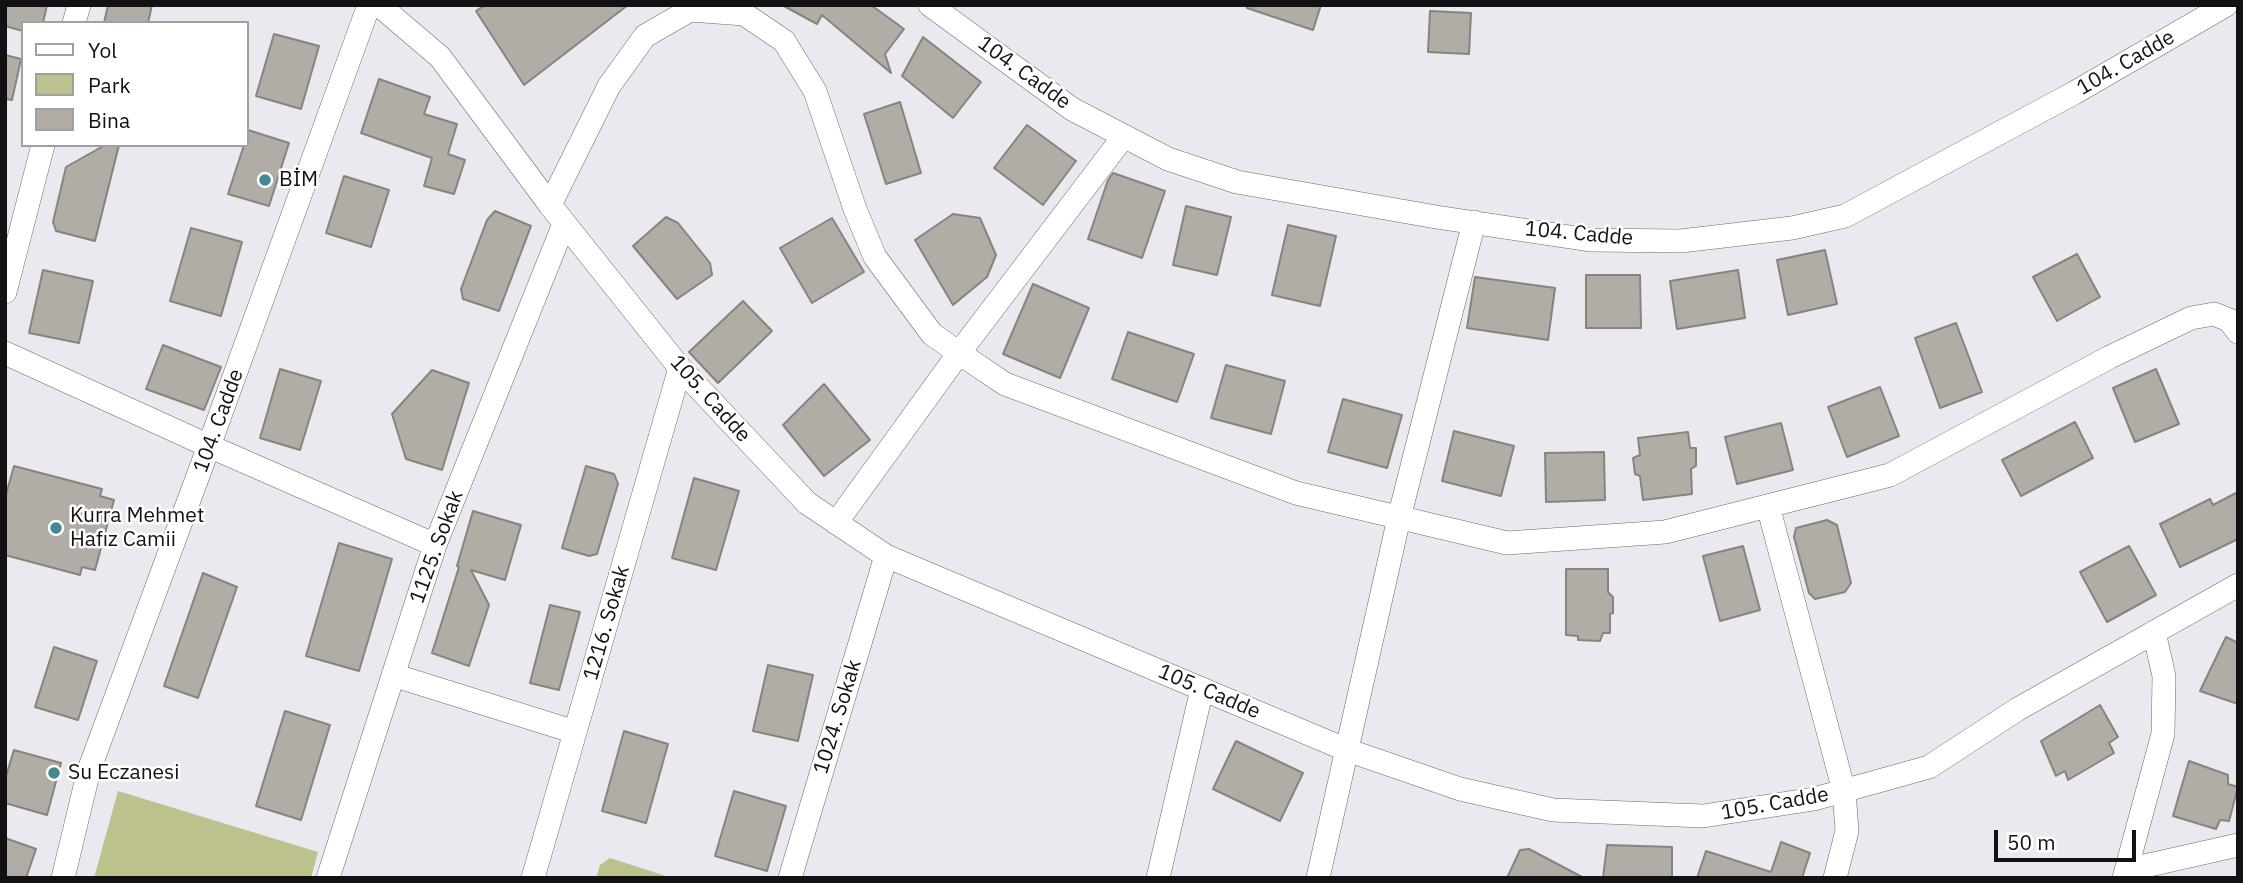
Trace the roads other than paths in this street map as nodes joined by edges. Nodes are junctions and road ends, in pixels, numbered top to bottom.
1 (369, 5) edge
2 (379, 5) edge
3 (930, 5) edge
4 (2226, 5) edge
5 (1124, 136) junction
6 (42, 147) edge
7 (550, 205) junction
8 (1474, 222) junction
9 (564, 224) junction
10 (5, 292) edge
11 (2238, 332) edge
12 (5, 353) edge
13 (959, 353) junction
14 (680, 368) junction
15 (209, 446) junction
16 (1768, 506) junction
17 (1399, 518) junction
18 (836, 523) junction
19 (435, 545) junction
20 (886, 556) junction
21 (2238, 585) edge
22 (2154, 632) junction
23 (393, 675) junction
24 (1202, 689) junction
25 (575, 732) junction
26 (1347, 750) junction
27 (1844, 791) junction
28 (2238, 845) edge
29 (2125, 874) edge
30 (63, 878) edge
31 (328, 878) edge
32 (533, 878) edge
33 (790, 878) edge
34 (1158, 878) edge
35 (1318, 878) edge
36 (1835, 878) edge

1 - 15 street, 104. Cadde
2 - 7 street, 105. Cadde
3 - 5 street, 104. Cadde
4 - 8 street, 104. Cadde
5 - 8 street, 104. Cadde
5 - 13 street
6 - 10 street
7 - 9 street, 105. Cadde
7 - 13 street
8 - 17 street
9 - 14 street, 105. Cadde
9 - 19 street, 1125. Sokak
11 - 16 street
12 - 15 street
13 - 17 street
13 - 18 street
14 - 18 street, 105. Cadde
14 - 25 street, 1216. Sokak
15 - 19 street
15 - 30 street, 104. Cadde
16 - 17 street
16 - 27 street
17 - 26 street
18 - 20 street, 105. Cadde
19 - 23 street, 1125. Sokak
20 - 24 street, 105. Cadde
20 - 33 street, 1024. Sokak
21 - 22 street, 105. Cadde
22 - 27 street, 105. Cadde
22 - 29 street
23 - 25 street
23 - 31 street, 1125. Sokak
24 - 26 street, 105. Cadde
24 - 34 street
25 - 32 street, 1216. Sokak
26 - 27 street, 105. Cadde
26 - 35 street
27 - 36 street
28 - 29 street

